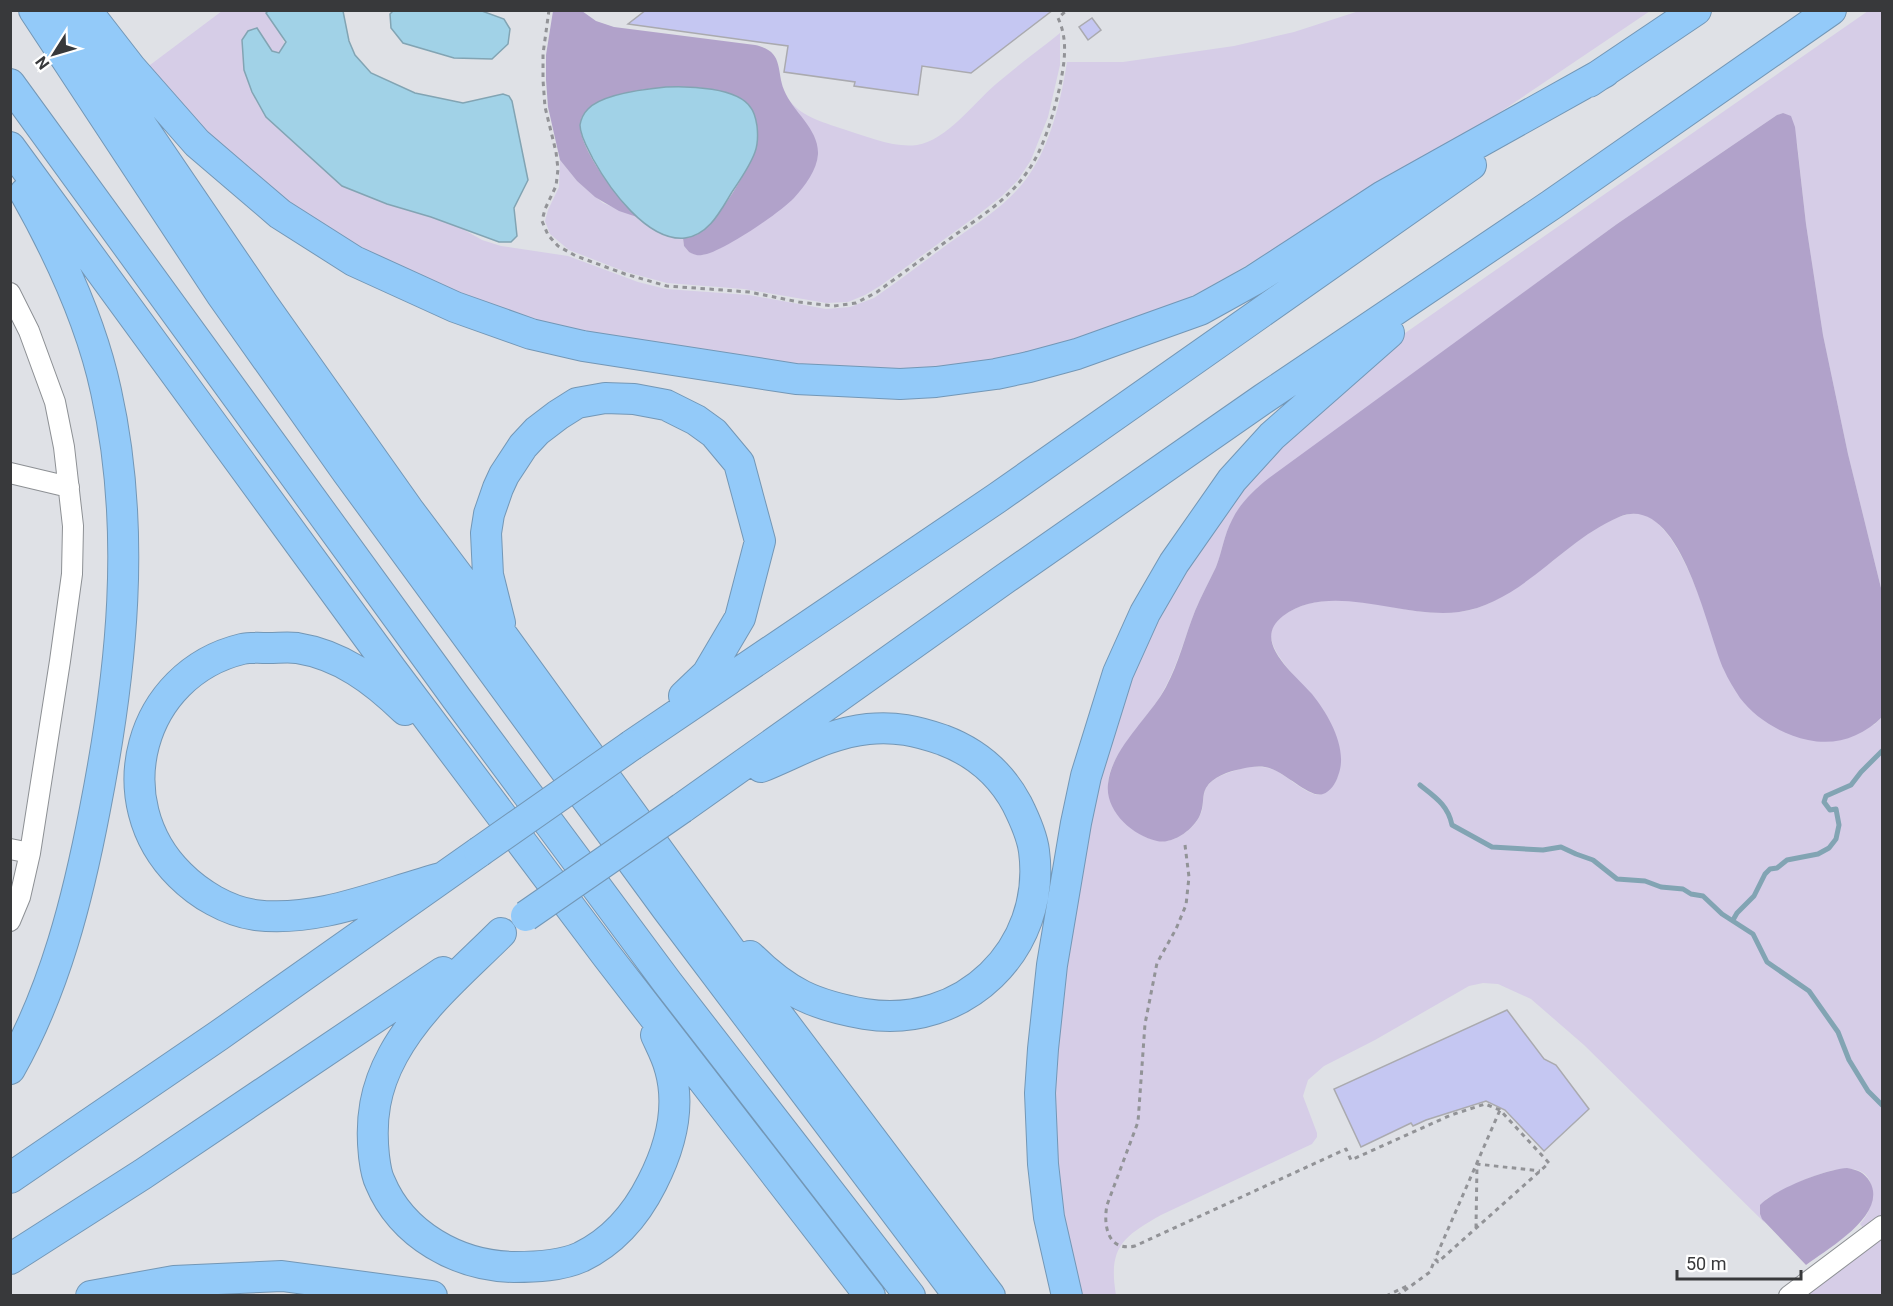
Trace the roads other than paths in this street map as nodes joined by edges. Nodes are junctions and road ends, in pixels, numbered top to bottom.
1 (34, 10) edge
2 (63, 10) edge
3 (86, 10) edge
4 (1696, 10) edge
5 (1831, 10) edge
6 (1605, 72) junction
7 (10, 84) edge
8 (10, 147) edge
9 (10, 170) edge
10 (1528, 220) junction
11 (10, 293) edge
12 (10, 473) edge
13 (69, 487) junction
14 (522, 663) junction
15 (632, 745) junction
16 (462, 764) junction
17 (711, 788) junction
18 (20, 851) edge
19 (441, 878) junction
20 (690, 894) junction
21 (10, 921) edge
22 (501, 933) junction
23 (644, 1004) junction
24 (10, 1069) edge
25 (10, 1178) edge
26 (1882, 1226) edge
27 (10, 1258) edge
28 (91, 1296) edge
29 (432, 1296) edge
30 (870, 1296) edge
31 (910, 1296) edge
32 (959, 1296) edge
33 (990, 1296) edge
34 (1067, 1296) edge
35 (1790, 1296) edge

1 - 32 highway
2 - 14 highway
3 - 6 highway
4 - 6 highway
5 - 10 highway
6 - 15 highway
7 - 31 highway
8 - 16 highway
9 - 24 highway
10 - 17 highway
10 - 34 highway
11 - 13 street
12 - 13 street
13 - 18 street
14 - 15 highway
14 - 20 highway
15 - 19 highway, bridge
16 - 19 highway
16 - 23 highway
17 - 20 highway
17 - 22 highway, bridge
18 - 21 street
19 - 25 highway
20 - 33 highway
22 - 23 highway
22 - 27 highway
23 - 30 highway
26 - 35 street
28 - 29 highway

